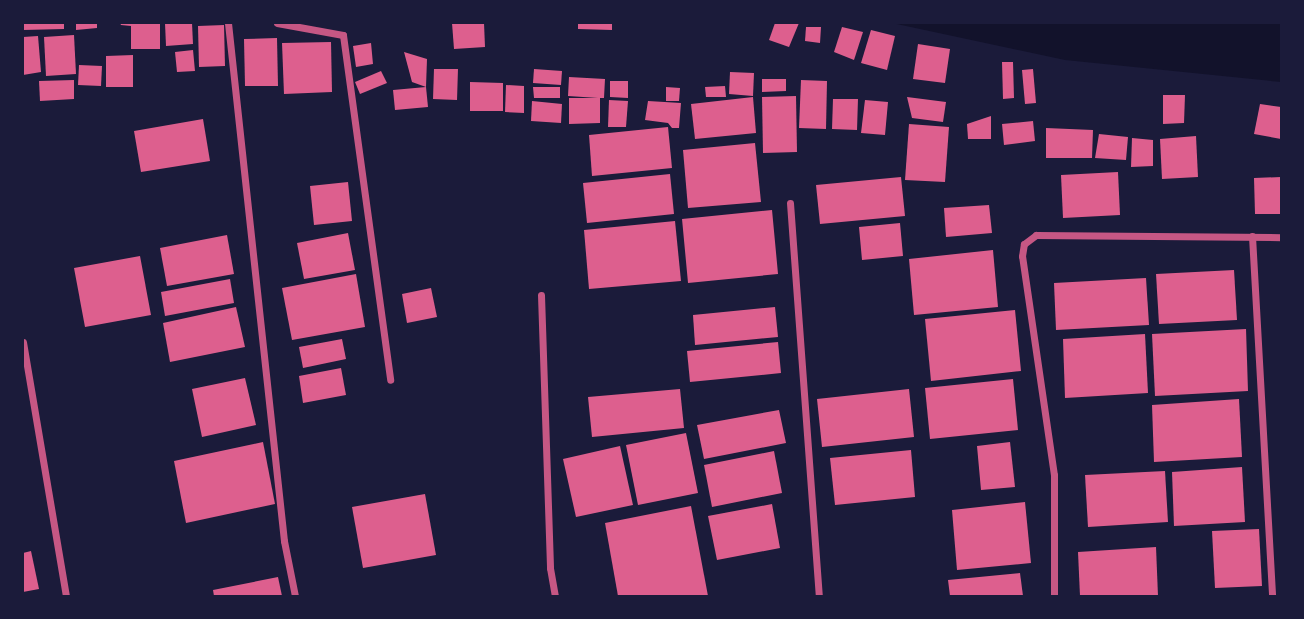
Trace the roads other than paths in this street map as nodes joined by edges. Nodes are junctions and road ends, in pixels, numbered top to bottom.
1 (228, 23) edge
2 (276, 23) edge
3 (790, 203) dead end
4 (1252, 236) junction
5 (1281, 237) edge
6 (541, 295) dead end
7 (23, 342) edge
8 (390, 380) dead end
9 (66, 596) edge
10 (295, 596) edge
11 (555, 596) edge
12 (819, 596) edge
13 (1054, 596) edge
14 (1272, 596) edge

1 - 10 street
2 - 8 street
3 - 12 street
4 - 5 street
4 - 13 street
4 - 14 street
6 - 11 street
7 - 9 street

